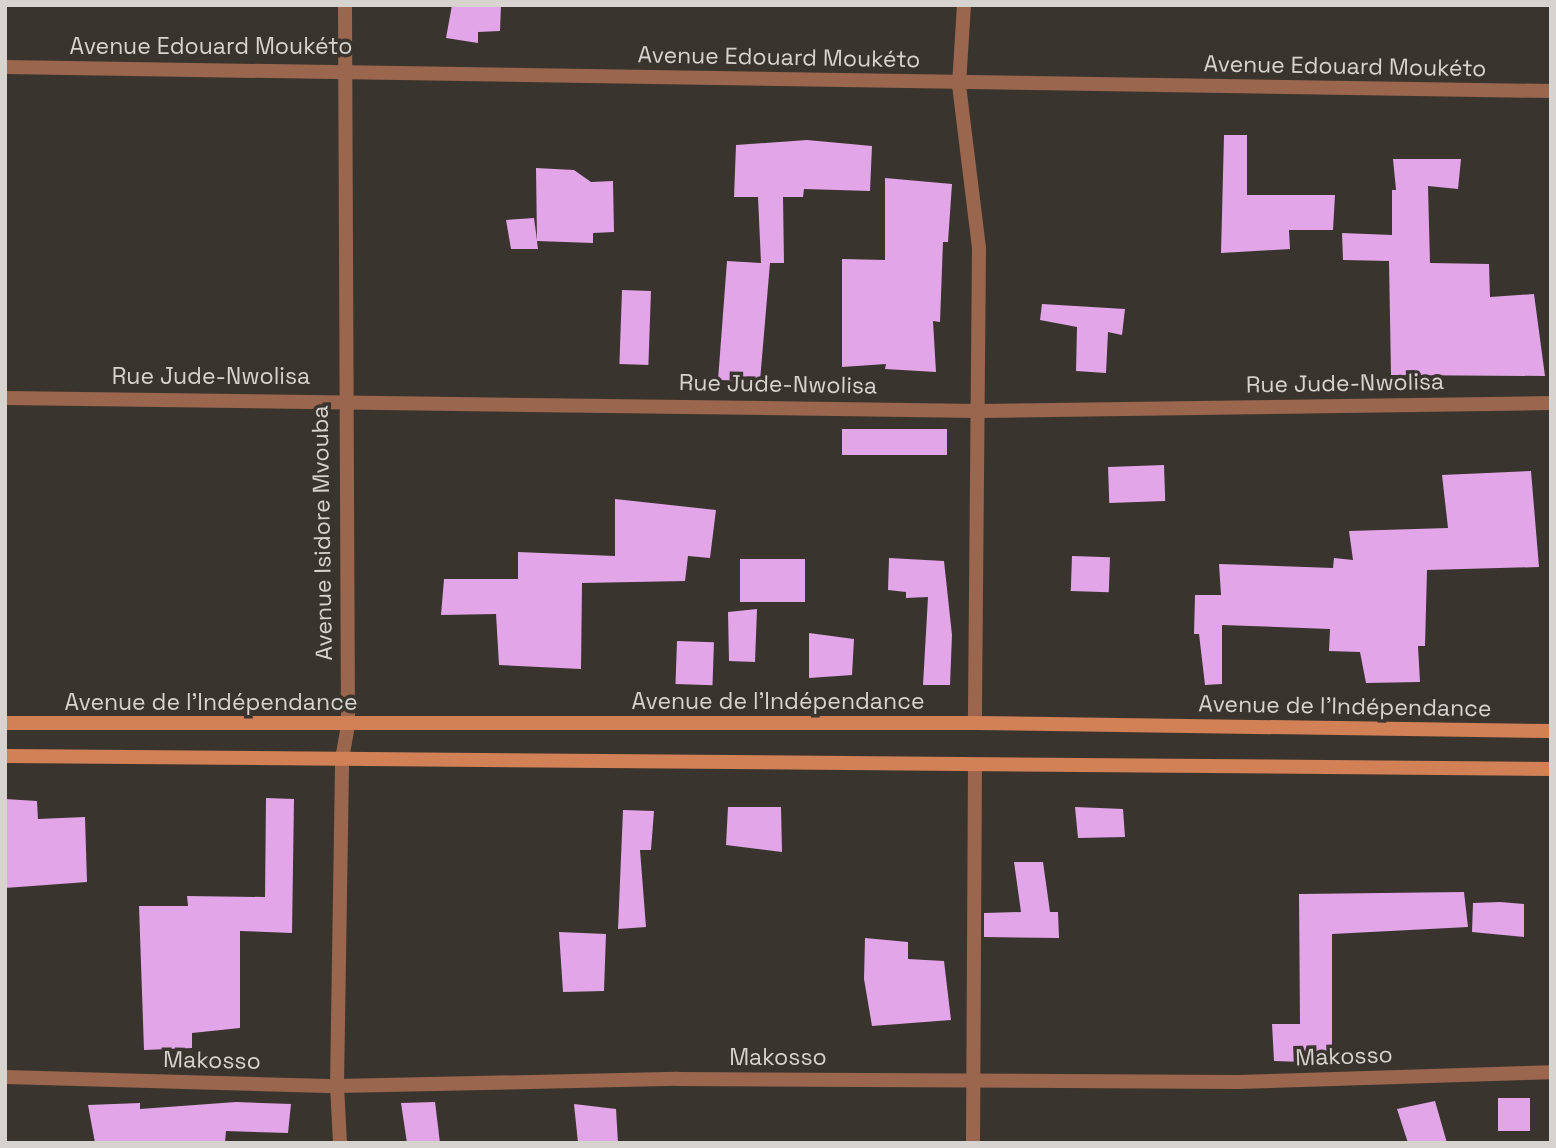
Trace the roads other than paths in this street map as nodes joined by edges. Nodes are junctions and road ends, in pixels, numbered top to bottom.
1 (345, 5) edge
2 (964, 5) edge
3 (5, 67) edge
4 (343, 69) junction
5 (959, 85) junction
6 (1551, 91) edge
7 (5, 398) edge
8 (343, 400) junction
9 (1551, 403) edge
10 (980, 411) junction
11 (5, 723) edge
12 (975, 723) junction
13 (348, 726) junction
14 (1551, 731) edge
15 (5, 756) edge
16 (341, 759) junction
17 (975, 767) junction
18 (1551, 769) edge
19 (1551, 1072) edge
20 (5, 1077) edge
21 (974, 1081) junction
22 (337, 1086) junction
23 (340, 1143) edge
24 (972, 1143) edge

1 - 4 street, Avenue Isidore Mvouba
2 - 5 street
3 - 4 street, Avenue Edouard Moukéto
4 - 5 street, Avenue Edouard Moukéto
4 - 8 street, Avenue Isidore Mvouba
5 - 6 street, Avenue Edouard Moukéto
5 - 10 street
7 - 8 street, Rue Jude-Nwolisa
8 - 10 street, Rue Jude-Nwolisa
8 - 13 street, Avenue Isidore Mvouba
9 - 10 street, Rue Jude-Nwolisa
10 - 12 street
11 - 13 street, Avenue de l'Indépendance
12 - 13 street, Avenue de l'Indépendance
12 - 14 street, Avenue de l'Indépendance
13 - 16 street, Avenue Isidore Mvouba
15 - 16 street
16 - 17 street
16 - 22 street, Avenue Isidore Mvouba
17 - 18 street
17 - 21 street
19 - 21 street, Makosso
20 - 22 street, Makosso
21 - 22 street, Makosso
21 - 24 street
22 - 23 street, Avenue Isidore Mvouba

